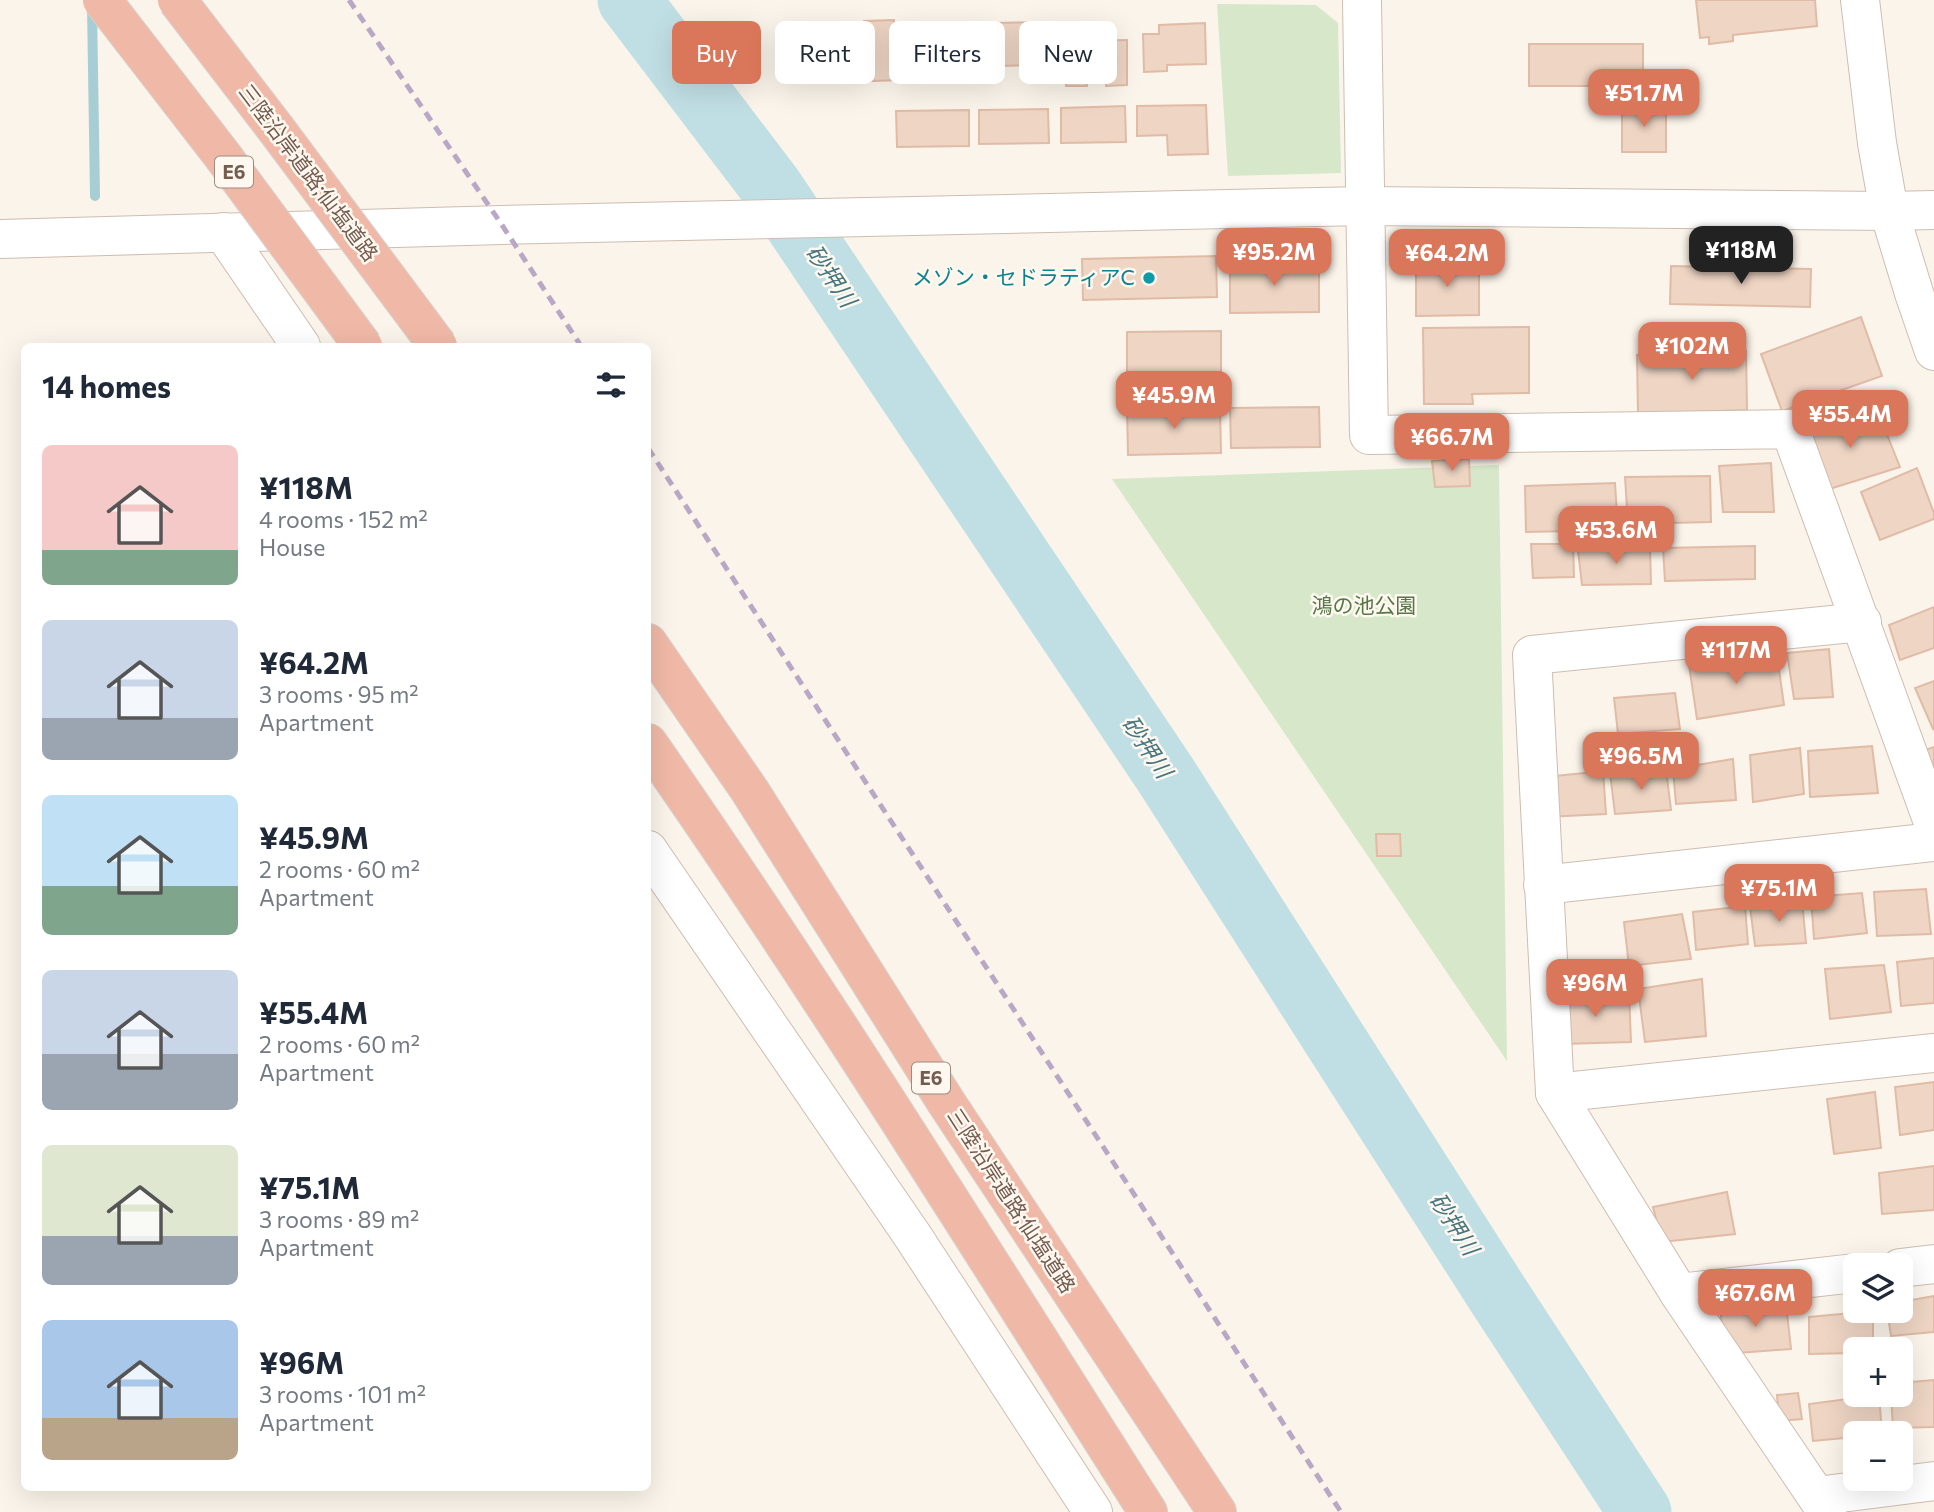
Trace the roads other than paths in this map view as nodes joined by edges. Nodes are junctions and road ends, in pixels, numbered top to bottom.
1 (102, 0) edge
2 (177, 0) edge
3 (1362, 0) edge
4 (1860, 0) edge
5 (1364, 205) junction
6 (1934, 209) edge
7 (1889, 211) junction
8 (223, 232) junction
9 (0, 239) edge
10 (299, 343) edge
11 (361, 343) edge
12 (436, 343) edge
13 (1934, 351) edge
14 (1861, 622) junction
15 (651, 647) edge
16 (651, 747) edge
17 (1934, 825) edge
18 (1934, 842) edge
19 (651, 854) edge
20 (1543, 885) junction
21 (1934, 1053) edge
22 (1555, 1093) junction
23 (1934, 1264) edge
24 (1913, 1266) edge
25 (1843, 1274) edge
26 (1679, 1293) junction
27 (1934, 1481) edge
28 (1822, 1504) edge
29 (1093, 1512) edge
30 (1148, 1512) edge
31 (1217, 1512) edge

1 - 11 highway, E6, bridge
2 - 12 highway, 三陸沿岸道路;仙塩道路, bridge
3 - 5 street
4 - 7 street
5 - 7 street
5 - 8 street
5 - 14 street
6 - 7 street
7 - 13 street
8 - 9 street
8 - 10 street
14 - 17 street
14 - 20 street
15 - 31 highway, 三陸沿岸道路;仙塩道路 / E6
16 - 30 highway, E6
18 - 20 street
19 - 29 street
20 - 22 street
21 - 22 street
22 - 26 street
23 - 24 street
25 - 26 street
26 - 28 street
27 - 28 street

